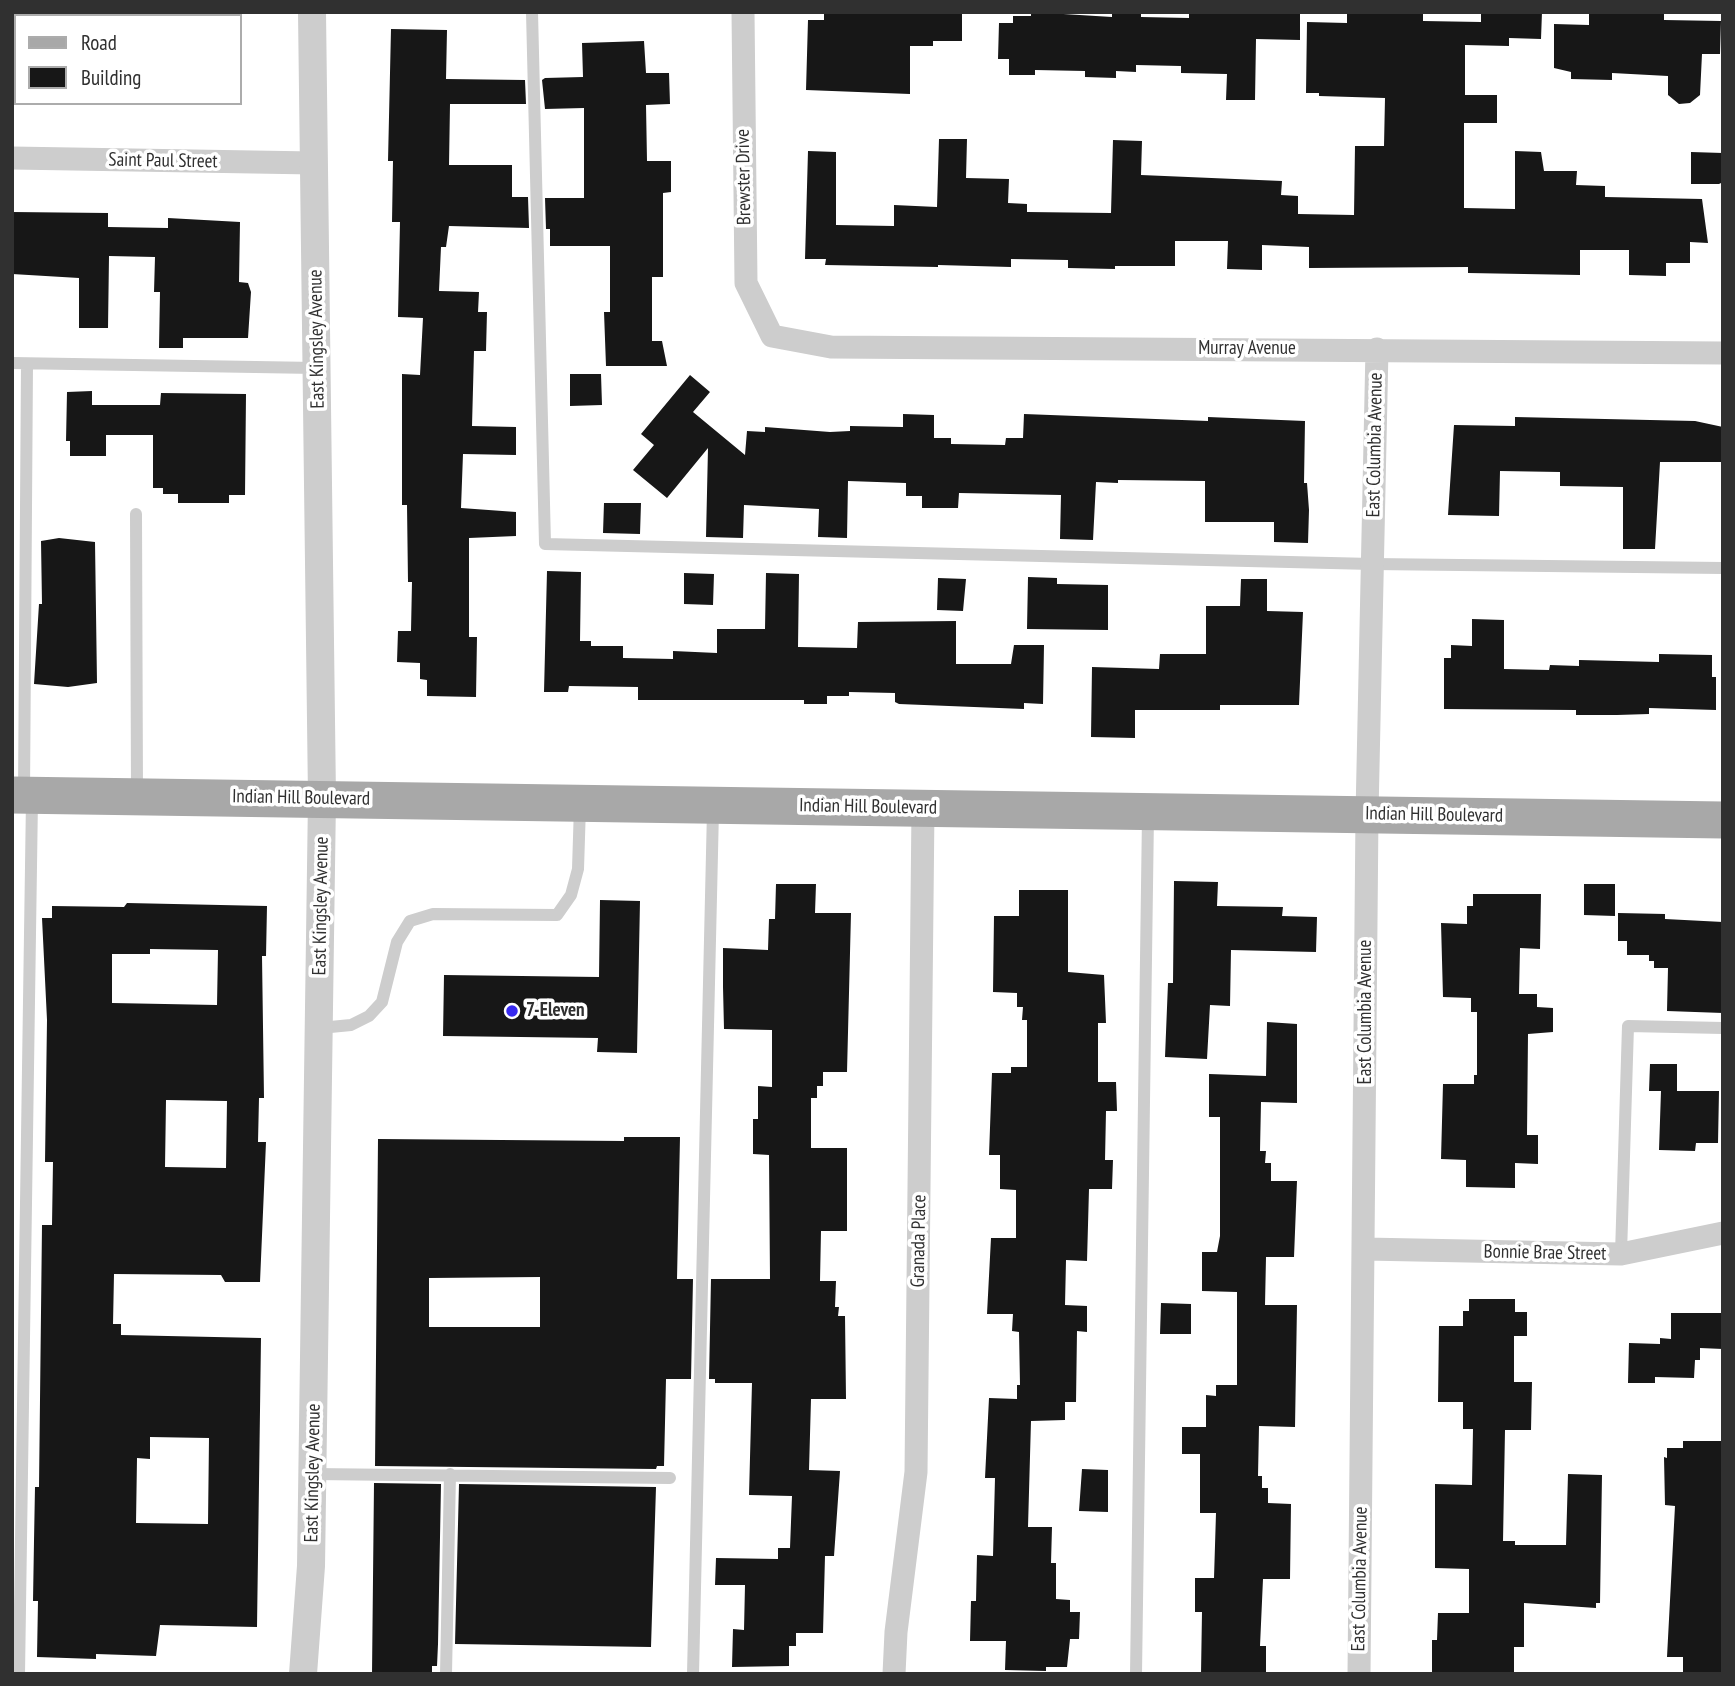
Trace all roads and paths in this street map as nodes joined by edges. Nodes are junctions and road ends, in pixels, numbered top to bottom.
1 (312, 12) edge
2 (532, 12) edge
3 (743, 12) edge
4 (12, 158) edge
5 (314, 163) junction
6 (772, 336) joint
7 (1377, 349) junction
8 (1723, 353) edge
9 (12, 363) edge
10 (27, 364) junction
11 (317, 368) junction
12 (136, 514) dead end
13 (1372, 564) junction
14 (1723, 568) edge
15 (23, 795) edge
16 (137, 797) junction
17 (322, 798) junction
18 (580, 803) junction
19 (713, 804) junction
20 (923, 808) junction
21 (1149, 811) junction
22 (1367, 814) junction
23 (1723, 820) edge
24 (320, 1028) junction
25 (1723, 1028) edge
26 (1723, 1233) edge
27 (1364, 1250) junction
28 (1621, 1254) junction
29 (313, 1474) junction
30 (450, 1475) junction
31 (670, 1478) dead end
32 (16, 1588) edge
33 (19, 1674) edge
34 (303, 1674) edge
35 (446, 1674) edge
36 (693, 1674) edge
37 (894, 1674) edge
38 (1136, 1674) edge
39 (1359, 1674) edge

1 - 5 street, East Kingsley Avenue
2 - 13 lane
3 - 6 street, Brewster Drive
4 - 5 street, Saint Paul Street
5 - 11 street, East Kingsley Avenue
6 - 7 street, Murray Avenue
7 - 8 street, Murray Avenue
7 - 13 street, East Columbia Avenue
9 - 10 lane
10 - 11 lane
10 - 15 lane
11 - 17 street, East Kingsley Avenue
12 - 16 lane
13 - 14 lane
13 - 22 street, East Columbia Avenue
15 - 16 main road, Indian Hill Boulevard
15 - 32 lane
16 - 17 main road, Indian Hill Boulevard
17 - 18 main road, Indian Hill Boulevard
17 - 24 street, East Kingsley Avenue
18 - 19 main road, Indian Hill Boulevard
18 - 24 lane
19 - 20 main road, Indian Hill Boulevard
19 - 36 lane
20 - 21 main road, Indian Hill Boulevard
20 - 37 street, Granada Place
21 - 22 main road, Indian Hill Boulevard
21 - 38 lane
22 - 23 main road, Indian Hill Boulevard
22 - 27 street, East Columbia Avenue
24 - 29 street, East Kingsley Avenue
25 - 28 lane
26 - 28 street, Bonnie Brae Street
27 - 28 street, Bonnie Brae Street
27 - 39 street, East Columbia Avenue
29 - 30 lane
29 - 34 street, East Kingsley Avenue
30 - 31 lane
30 - 35 lane
32 - 33 lane

